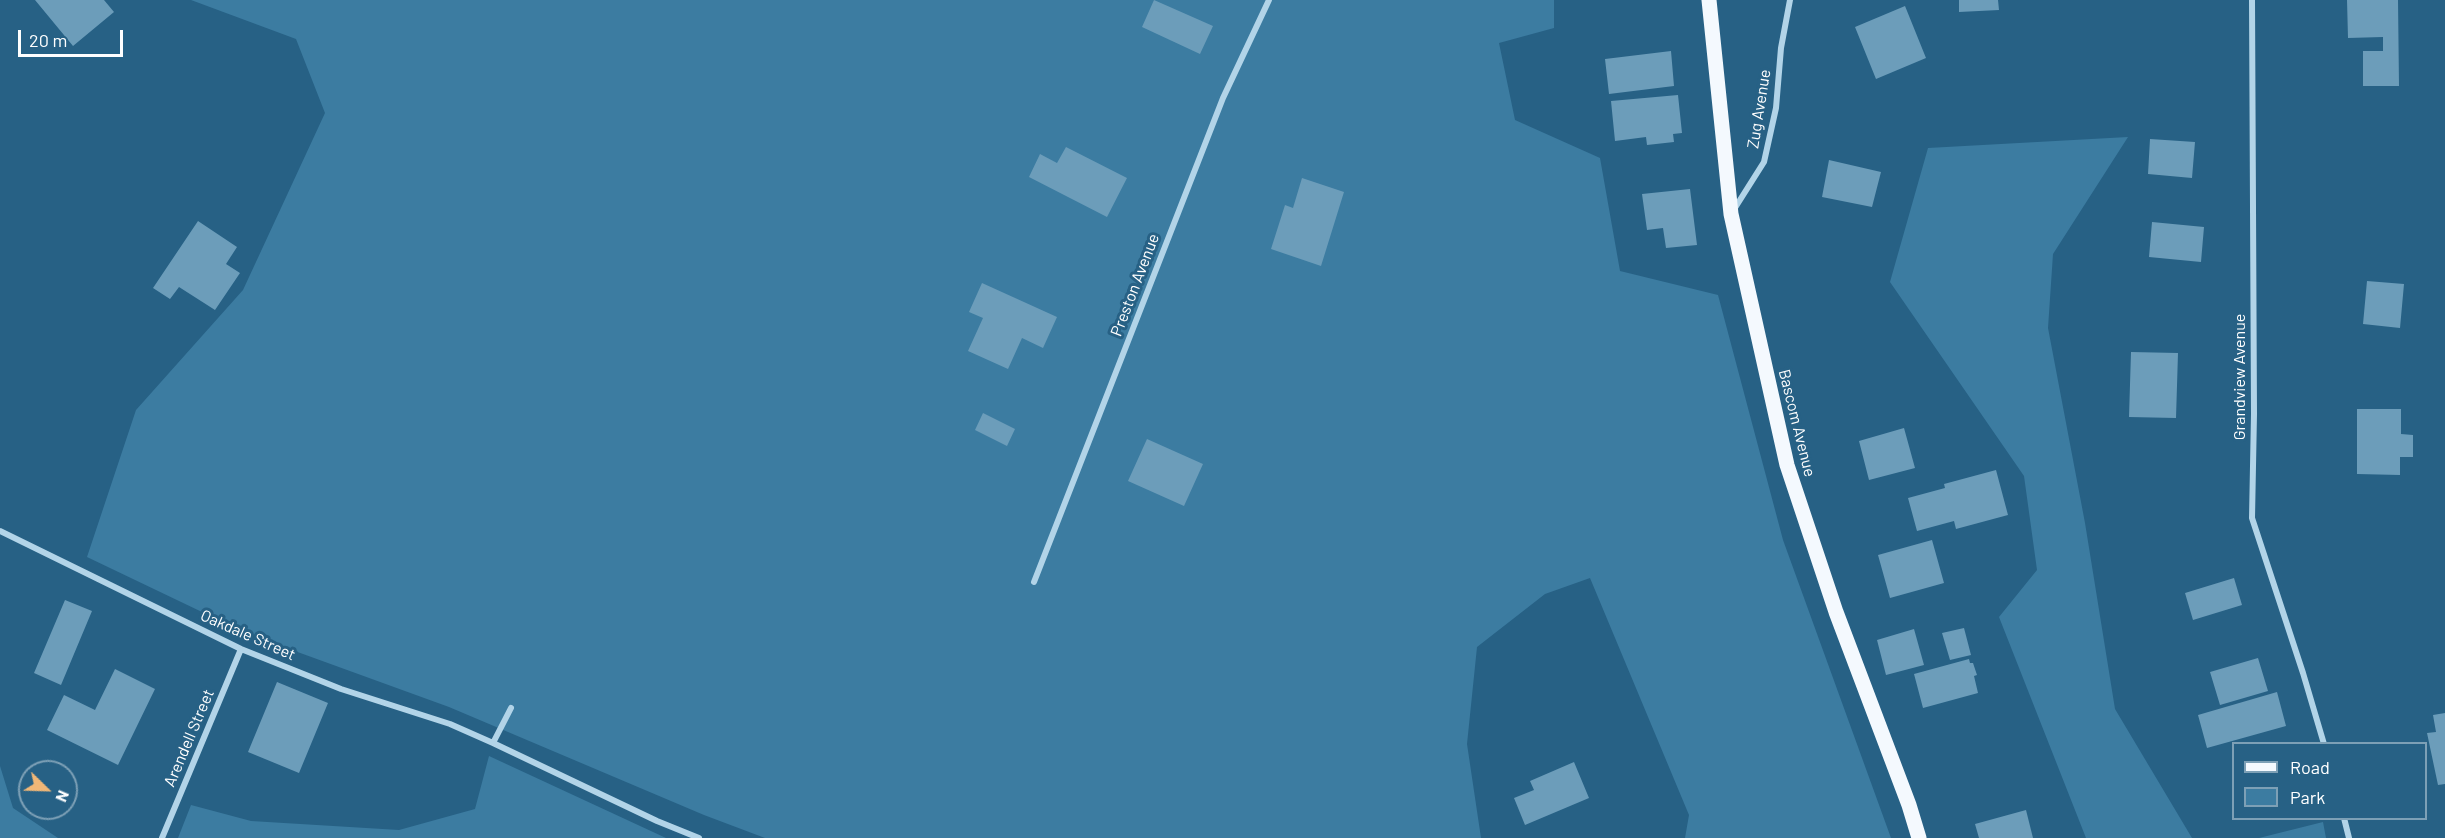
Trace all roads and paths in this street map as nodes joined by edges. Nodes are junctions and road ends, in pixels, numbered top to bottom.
1 (1269, 0) edge
2 (1708, 0) edge
3 (1790, 0) edge
4 (2252, 0) edge
5 (1731, 214) junction
6 (0, 531) edge
7 (1034, 582) dead end
8 (241, 649) junction
9 (511, 708) dead end
10 (2323, 742) edge
11 (493, 743) junction
12 (2344, 820) edge
13 (162, 838) edge
14 (699, 838) edge
15 (1919, 838) edge
16 (2349, 838) edge

1 - 7 street, Preston Avenue
2 - 5 main road, Bascom Avenue
3 - 5 street, Zug Avenue
4 - 10 street, Grandview Avenue
5 - 15 main road, Bascom Avenue
6 - 8 street, Oakdale Street
8 - 11 street, Oakdale Street
8 - 13 street, Arendell Street
9 - 11 street
11 - 14 street, Oakdale Street
12 - 16 street

